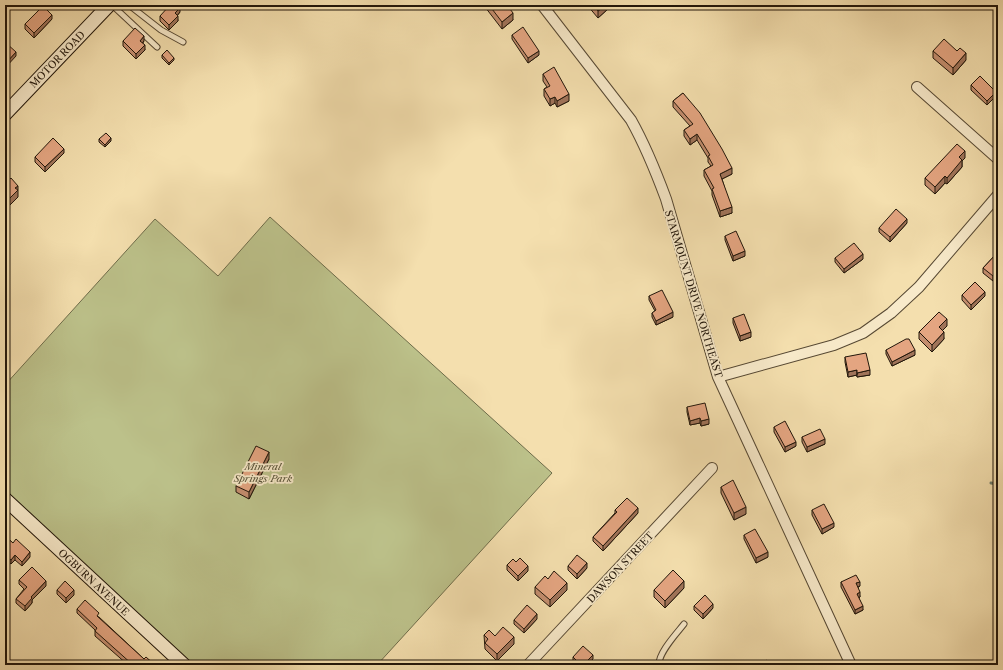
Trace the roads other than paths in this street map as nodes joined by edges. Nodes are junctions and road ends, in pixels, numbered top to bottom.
1 (109, 5) edge
2 (112, 5) edge
3 (129, 5) edge
4 (542, 5) edge
5 (183, 42) dead end
6 (157, 47) dead end
7 (917, 87) dead end
8 (5, 114) edge
9 (998, 158) edge
10 (998, 195) edge
11 (718, 377) junction
12 (712, 468) dead end
13 (5, 499) edge
14 (684, 624) dead end
15 (184, 665) edge
16 (528, 665) edge
17 (659, 665) edge
18 (850, 665) edge

1 - 8 street, MOTOR ROAD
2 - 6 lane
3 - 5 lane
4 - 11 street, STARMOUNT DRIVE NORTHEAST
7 - 9 street
10 - 11 street
11 - 18 street, STARMOUNT DRIVE NORTHEAST
12 - 16 street, DAWSON STREET
13 - 15 street, OGBURN AVENUE
14 - 17 lane

